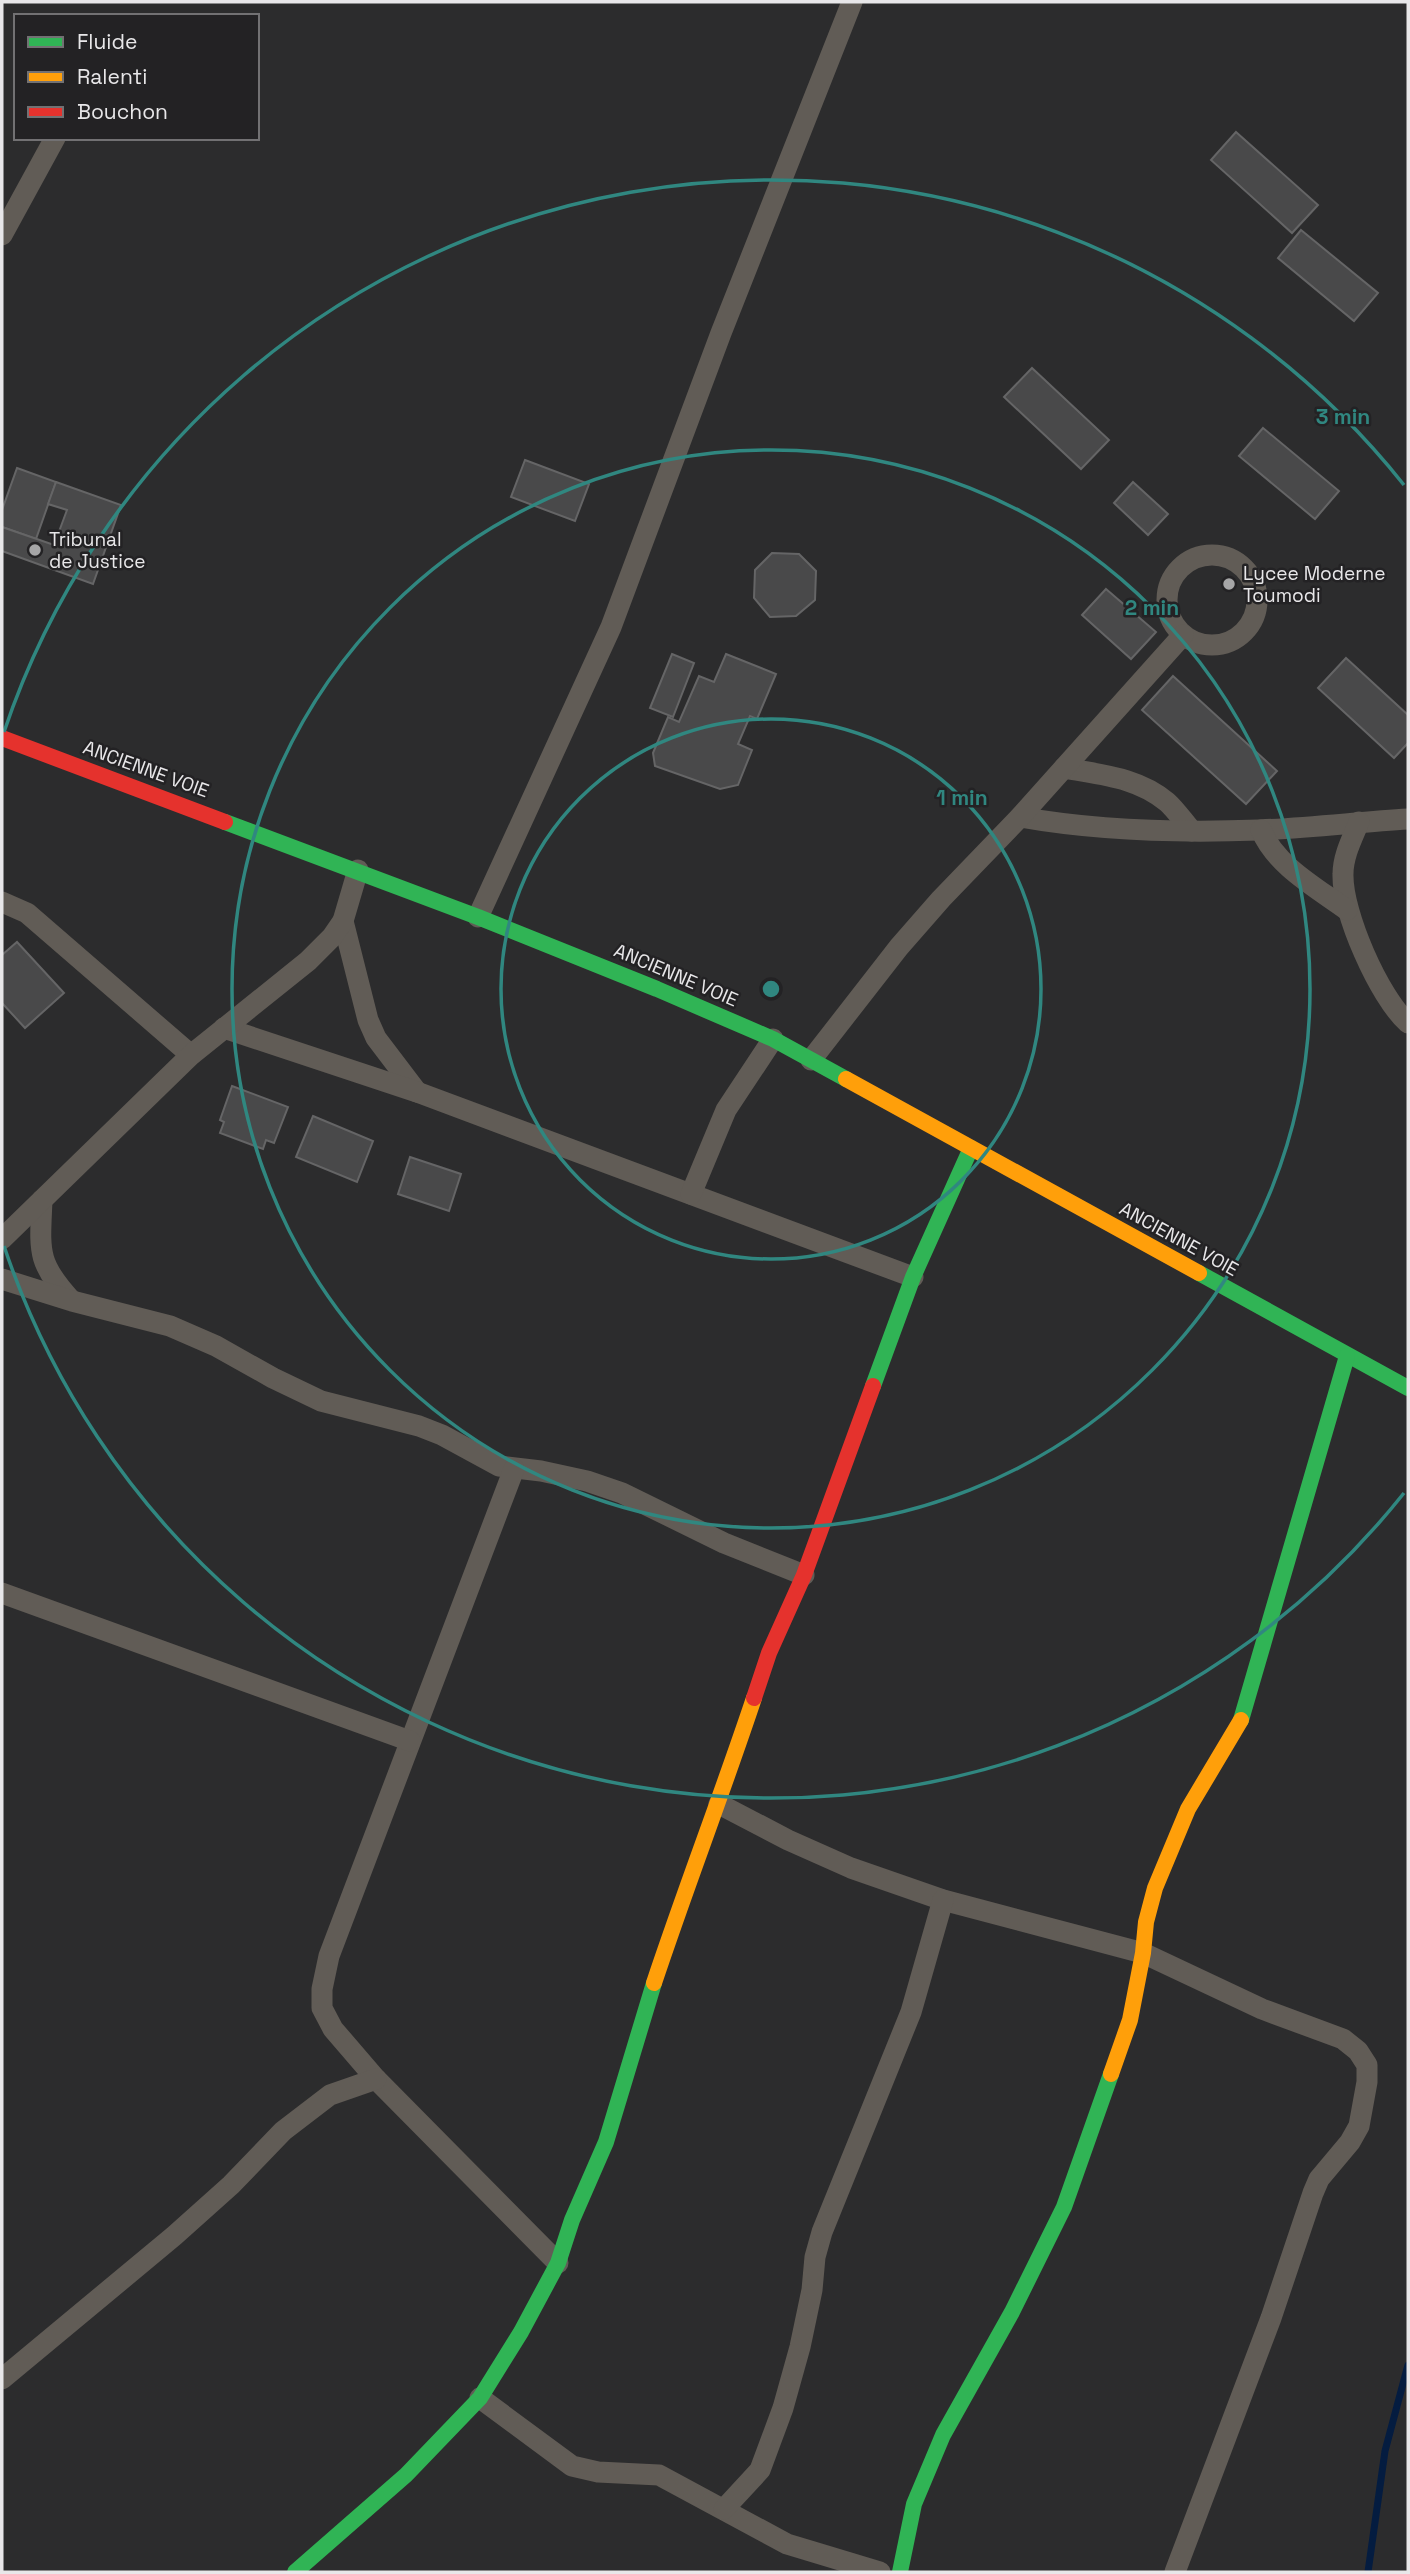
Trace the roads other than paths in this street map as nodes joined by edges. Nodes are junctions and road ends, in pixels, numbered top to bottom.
1 (852, 2) edge
2 (54, 140) edge
3 (2, 234) edge
4 (1183, 635) junction
5 (2, 737) edge
6 (1064, 768) junction
7 (1020, 817) junction
8 (1408, 819) edge
9 (1359, 822) junction
10 (1261, 830) junction
11 (1192, 831) junction
12 (358, 870) junction
13 (2, 902) edge
14 (1347, 910) junction
15 (478, 917) junction
16 (343, 921) junction
17 (1408, 1023) edge
18 (224, 1028) junction
19 (773, 1039) junction
20 (191, 1055) junction
21 (811, 1060) junction
22 (417, 1092) junction
23 (971, 1149) junction
24 (691, 1194) junction
25 (42, 1200) junction
26 (2, 1239) edge
27 (913, 1277) junction
28 (2, 1279) edge
29 (72, 1301) junction
30 (1347, 1356) junction
31 (1408, 1388) edge
32 (514, 1469) junction
33 (804, 1575) junction
34 (2, 1593) edge
35 (410, 1741) junction
36 (719, 1804) junction
37 (943, 1900) junction
38 (1143, 1953) junction
39 (376, 2079) junction
40 (558, 2263) junction
41 (2, 2379) edge
42 (480, 2398) junction
43 (724, 2509) junction
44 (295, 2572) edge
45 (880, 2572) edge
46 (900, 2572) edge
47 (1175, 2572) edge

1 - 15 street
2 - 3 street
4 - 4 street
4 - 6 street
5 - 12 street, ANCIENNE VOIE
6 - 7 street
6 - 11 street
7 - 11 street
7 - 21 street
8 - 9 street
9 - 10 street
9 - 14 street
10 - 11 street
10 - 14 street
12 - 15 street, ANCIENNE VOIE
12 - 16 street
13 - 20 street
14 - 17 street
15 - 19 street, ANCIENNE VOIE
16 - 18 street
16 - 22 street
18 - 20 street
18 - 22 street
19 - 21 street, ANCIENNE VOIE
19 - 24 street
20 - 25 street
21 - 23 street, ANCIENNE VOIE
22 - 24 street
23 - 27 street
23 - 30 street, ANCIENNE VOIE
24 - 27 street
25 - 26 street
25 - 29 street
27 - 33 street
28 - 29 street
29 - 32 street
30 - 31 street, ANCIENNE VOIE
30 - 38 street
32 - 33 street
32 - 35 street
33 - 36 street
34 - 35 street
35 - 39 street
36 - 37 street
36 - 40 street
37 - 38 street
37 - 43 street
38 - 46 street
38 - 47 street
39 - 40 street
39 - 41 street
40 - 42 street
42 - 43 street
42 - 44 street
43 - 45 street

